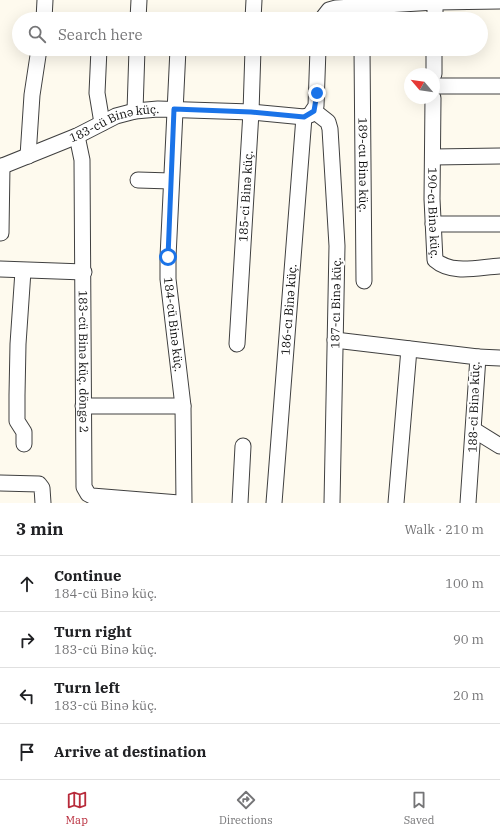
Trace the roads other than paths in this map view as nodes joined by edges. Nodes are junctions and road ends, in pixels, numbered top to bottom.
1 (46, 0) edge
2 (139, 0) edge
3 (254, 0) edge
4 (500, 1) edge
5 (435, 2) junction
6 (45, 12) edge
7 (138, 12) edge
8 (253, 12) edge
9 (327, 12) edge
10 (361, 12) edge
11 (435, 12) edge
12 (38, 56) edge
13 (99, 56) edge
14 (137, 56) edge
15 (178, 56) edge
16 (253, 56) edge
17 (318, 56) edge
18 (362, 56) edge
19 (434, 56) edge
20 (434, 68) edge
21 (440, 86) edge
22 (500, 86) edge
23 (434, 104) edge
24 (174, 109) junction
25 (135, 111) junction
26 (251, 112) junction
27 (309, 114) junction
28 (102, 123) junction
29 (77, 136) junction
30 (28, 156) junction
31 (500, 156) edge
32 (432, 157) junction
33 (1, 167) edge
34 (138, 180) dead end
35 (171, 181) junction
36 (433, 224) junction
37 (500, 224) edge
38 (1, 233) edge
39 (500, 266) edge
40 (0, 269) edge
41 (23, 271) junction
42 (84, 272) junction
43 (364, 281) dead end
44 (335, 340) junction
45 (237, 344) dead end
46 (409, 349) junction
47 (478, 357) junction
48 (500, 358) edge
49 (83, 406) junction
50 (183, 406) junction
51 (474, 430) junction
52 (24, 444) dead end
53 (243, 446) dead end
54 (500, 446) edge
55 (0, 483) edge
56 (43, 503) edge
57 (179, 503) edge
58 (184, 503) edge
59 (240, 503) edge
60 (274, 503) edge
61 (332, 503) edge
62 (396, 503) edge
63 (468, 503) edge

1 - 6 street
2 - 7 street
3 - 8 street
4 - 5 street
5 - 10 street
5 - 11 street
9 - 10 street
12 - 30 street
13 - 28 street
14 - 25 street
15 - 24 street, 184-cü Binə küç.
16 - 26 street, 185-ci Binə küç.
17 - 27 street
18 - 43 street, 189-cu Binə küç.
19 - 20 street
21 - 22 street
23 - 32 street, 190-cı Binə küç.
24 - 25 street, 183-cü Binə küç.
24 - 26 street, 183-cü Binə küç.
24 - 35 street, 184-cü Binə küç.
25 - 28 street, 183-cü Binə küç.
26 - 27 street, 183-cü Binə küç.
26 - 45 street, 185-ci Binə küç.
27 - 44 street, 187-cı Binə küç.
27 - 60 street, 186-cı Binə küç.
28 - 29 street, 183-cü Binə küç.
29 - 30 street, 183-cü Binə küç.
29 - 42 street, 183-cü Binə küç. döngə 2
30 - 33 street, 183-cü Binə küç.
31 - 32 street
32 - 36 street, 190-cı Binə küç.
33 - 38 street
34 - 35 street
35 - 50 street, 184-cü Binə küç.
36 - 37 street
36 - 39 street, 190-cı Binə küç.
40 - 41 street
41 - 42 street
41 - 52 street
42 - 49 street, 183-cü Binə küç. döngə 2
44 - 46 street, 188-ci Binə küç.
44 - 61 street, 187-cı Binə küç.
46 - 47 street, 188-ci Binə küç.
46 - 62 street
47 - 48 street
47 - 51 street, 188-ci Binə küç.
49 - 50 street
49 - 57 street, 183-cü Binə küç. döngə 2
50 - 58 street, 184-cü Binə küç.
51 - 54 street
51 - 63 street, 188-ci Binə küç.
53 - 59 street
55 - 56 street

